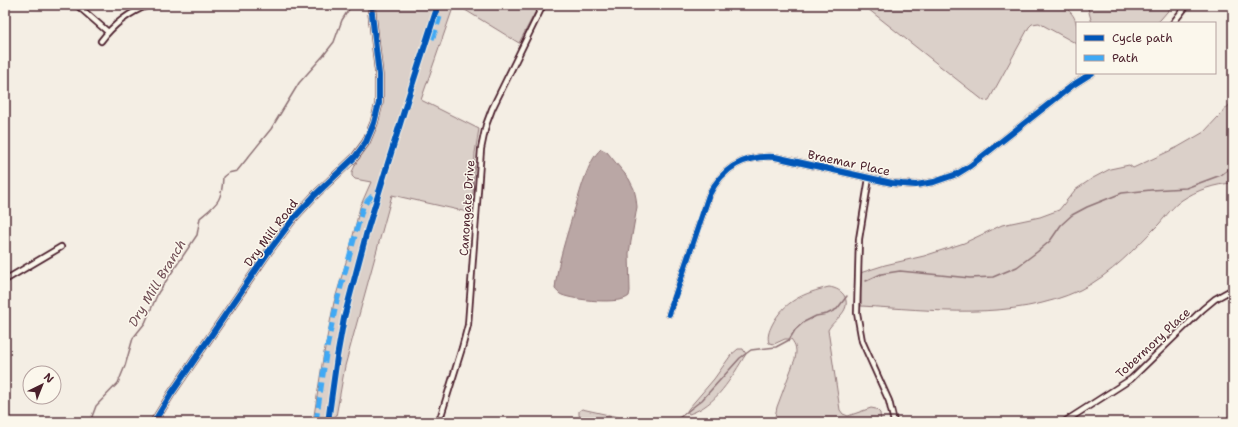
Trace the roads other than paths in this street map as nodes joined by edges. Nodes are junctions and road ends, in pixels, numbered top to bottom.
1 (77, 5) edge
2 (149, 5) edge
3 (371, 5) edge
4 (543, 5) edge
5 (1187, 5) edge
6 (1174, 22) edge
7 (108, 32) junction
8 (101, 41) dead end
9 (1090, 74) edge
10 (869, 178) junction
11 (61, 247) dead end
12 (5, 280) edge
13 (1233, 289) edge
14 (669, 314) dead end
15 (154, 422) edge
16 (439, 422) edge
17 (894, 422) edge
18 (1064, 422) edge

1 - 7 street
2 - 7 street
3 - 15 street, Dry Mill Road
4 - 16 street, Canongate Drive
5 - 6 street
7 - 8 street
9 - 10 street, Braemar Place
10 - 14 street, Braemar Place
10 - 17 street
11 - 12 street
13 - 18 street, Tobermory Place

